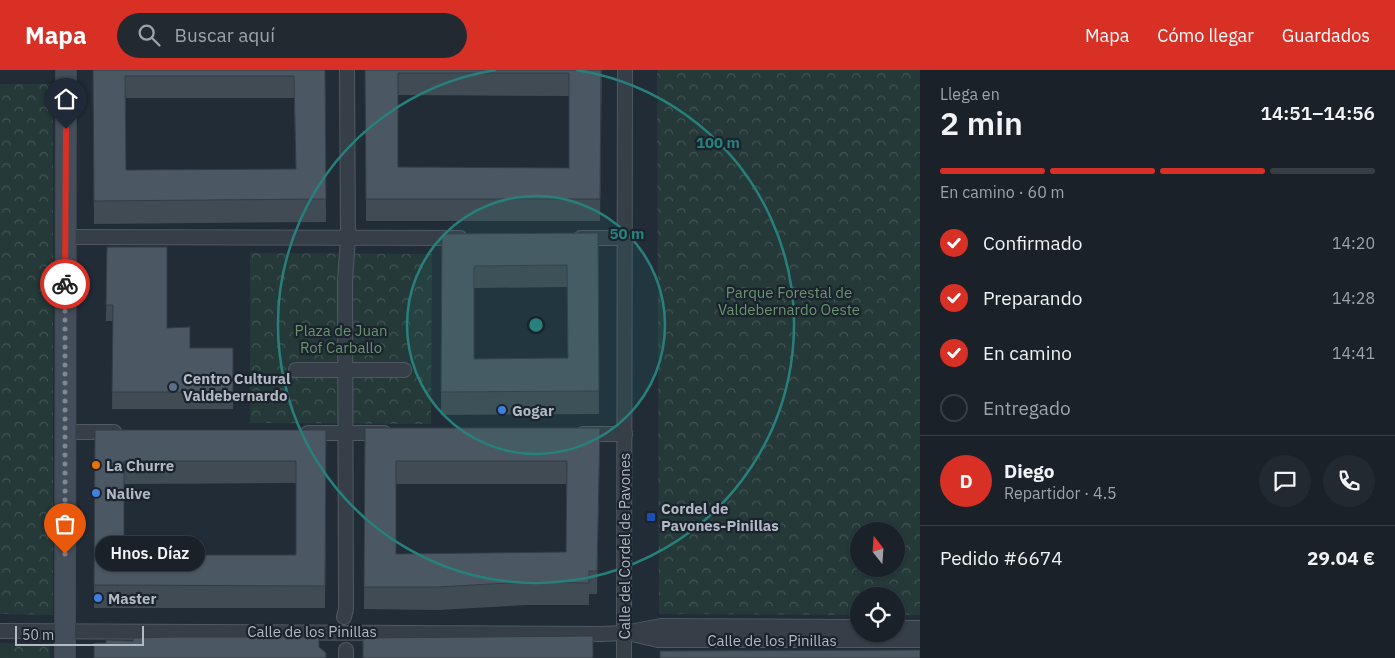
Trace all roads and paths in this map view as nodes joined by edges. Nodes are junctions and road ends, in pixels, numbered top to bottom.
1 (66, 70) edge
2 (347, 70) edge
3 (625, 70) edge
4 (66, 237) junction
5 (348, 238) junction
6 (471, 238) edge
7 (567, 238) edge
8 (625, 238) junction
9 (345, 369) junction
10 (296, 370) dead end
11 (404, 370) dead end
12 (65, 432) junction
13 (132, 432) edge
14 (299, 433) edge
15 (347, 434) junction
16 (397, 434) edge
17 (566, 434) edge
18 (624, 434) junction
19 (344, 617) dead end
20 (850, 627) edge
21 (905, 628) edge
22 (920, 628) edge
23 (0, 631) edge
24 (65, 631) junction
25 (624, 633) junction
26 (920, 640) edge
27 (65, 658) edge
28 (624, 658) edge

1 - 4 street
2 - 5 street
3 - 8 street, Calle del Cordel de Pavones
4 - 5 street
4 - 12 street
5 - 6 street
5 - 9 street
7 - 8 street
8 - 18 street, Calle del Cordel de Pavones
9 - 10 street
9 - 11 street
9 - 15 street
12 - 13 street
12 - 24 street
14 - 15 street
15 - 16 street
15 - 19 street
17 - 18 street, Calle del Cordel de Pavones
18 - 25 street, Calle del Cordel de Pavones
20 - 25 street, Calle de los Pinillas
21 - 22 street
23 - 24 street, Calle de los Pinillas
24 - 25 street, Calle de los Pinillas
24 - 27 street
25 - 26 street, Calle de los Pinillas
25 - 28 street, Calle del Cordel de Pavones

